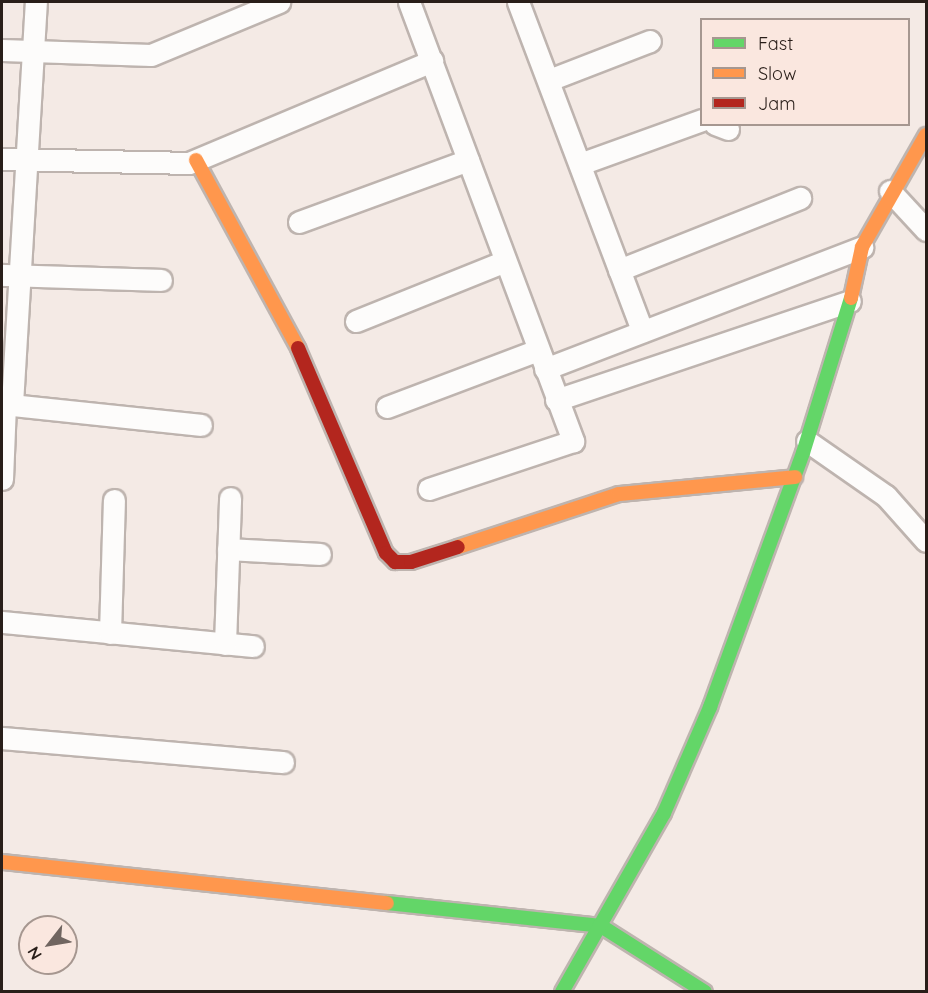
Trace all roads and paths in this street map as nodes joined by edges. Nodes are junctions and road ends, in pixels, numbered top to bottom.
1 (36, 2) edge
2 (279, 2) edge
3 (409, 2) edge
4 (518, 2) edge
5 (650, 41) dead end
6 (2, 50) edge
7 (33, 52) junction
8 (432, 61) junction
9 (549, 80) junction
10 (700, 121) edge
11 (927, 135) edge
12 (2, 159) edge
13 (27, 160) junction
14 (196, 160) junction
15 (468, 160) junction
16 (580, 164) junction
17 (890, 191) junction
18 (800, 198) dead end
19 (298, 222) dead end
20 (927, 230) edge
21 (862, 248) junction
22 (505, 261) junction
23 (619, 270) junction
24 (11, 276) edge
25 (161, 279) dead end
26 (850, 302) junction
27 (356, 321) dead end
28 (642, 331) junction
29 (542, 360) junction
30 (556, 400) junction
31 (6, 404) edge
32 (387, 407) dead end
33 (201, 425) dead end
34 (807, 441) junction
35 (795, 477) junction
36 (2, 479) edge
37 (429, 489) dead end
38 (230, 498) dead end
39 (114, 500) dead end
40 (927, 542) edge
41 (228, 549) junction
42 (320, 554) dead end
43 (2, 622) edge
44 (110, 633) junction
45 (225, 644) junction
46 (253, 646) dead end
47 (2, 738) edge
48 (283, 762) dead end
49 (2, 862) edge
50 (601, 926) junction
51 (562, 992) edge
52 (705, 992) edge

1 - 7 street
2 - 7 street
3 - 8 street
4 - 9 street
5 - 9 street
6 - 7 street
7 - 13 street
8 - 14 street
8 - 15 street
9 - 16 street
10 - 16 street
11 - 17 street
12 - 13 street
13 - 14 street
13 - 24 street
14 - 35 street
15 - 19 street
15 - 22 street
16 - 23 street
17 - 20 street
17 - 21 street
18 - 23 street
21 - 26 street
21 - 28 street
22 - 27 street
22 - 29 street
23 - 28 street
24 - 25 street
24 - 31 street
26 - 30 street
26 - 34 street
28 - 29 street
29 - 30 street
29 - 32 street
30 - 37 street
31 - 33 street
31 - 36 street
34 - 35 street
34 - 40 street
35 - 50 street
38 - 41 street
39 - 44 street
41 - 42 street
41 - 45 street
43 - 44 street
44 - 45 street
45 - 46 street
47 - 48 street
49 - 50 street
50 - 51 street
50 - 52 street

